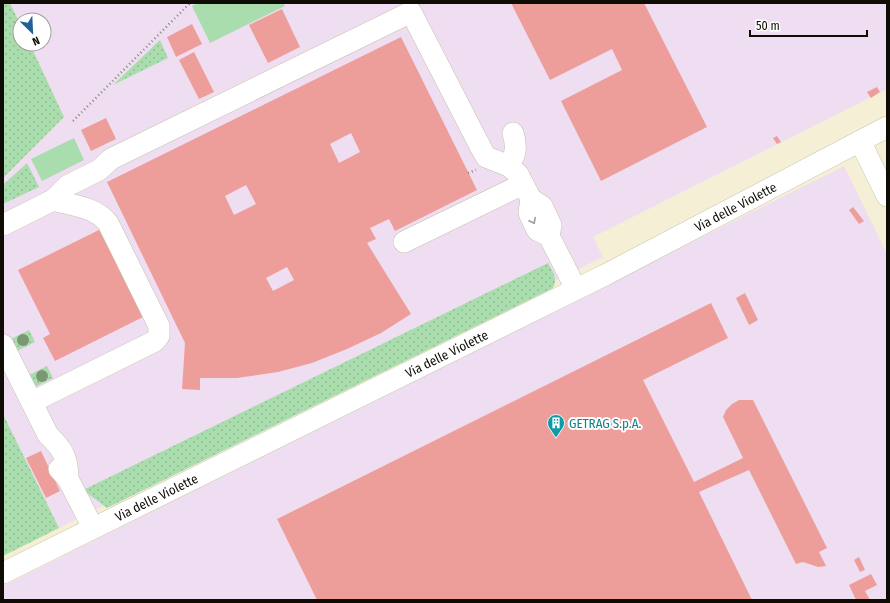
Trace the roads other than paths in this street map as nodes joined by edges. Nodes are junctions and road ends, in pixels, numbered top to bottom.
1 (887, 127) edge
2 (513, 133) dead end
3 (860, 141) junction
4 (509, 166) junction
5 (527, 192) junction
6 (887, 196) edge
7 (53, 200) junction
8 (3, 225) edge
9 (404, 242) dead end
10 (576, 289) junction
11 (3, 345) edge
12 (32, 402) junction
13 (93, 528) junction
14 (3, 573) edge

1 - 3 street, Via delle Violette
2 - 4 street
3 - 6 street
3 - 10 street, Via delle Violette
4 - 5 street
4 - 7 street
5 - 9 street
5 - 10 street
7 - 8 street
7 - 12 street
10 - 13 street, Via delle Violette
11 - 12 street
12 - 13 street
13 - 14 street, Via delle Violette

